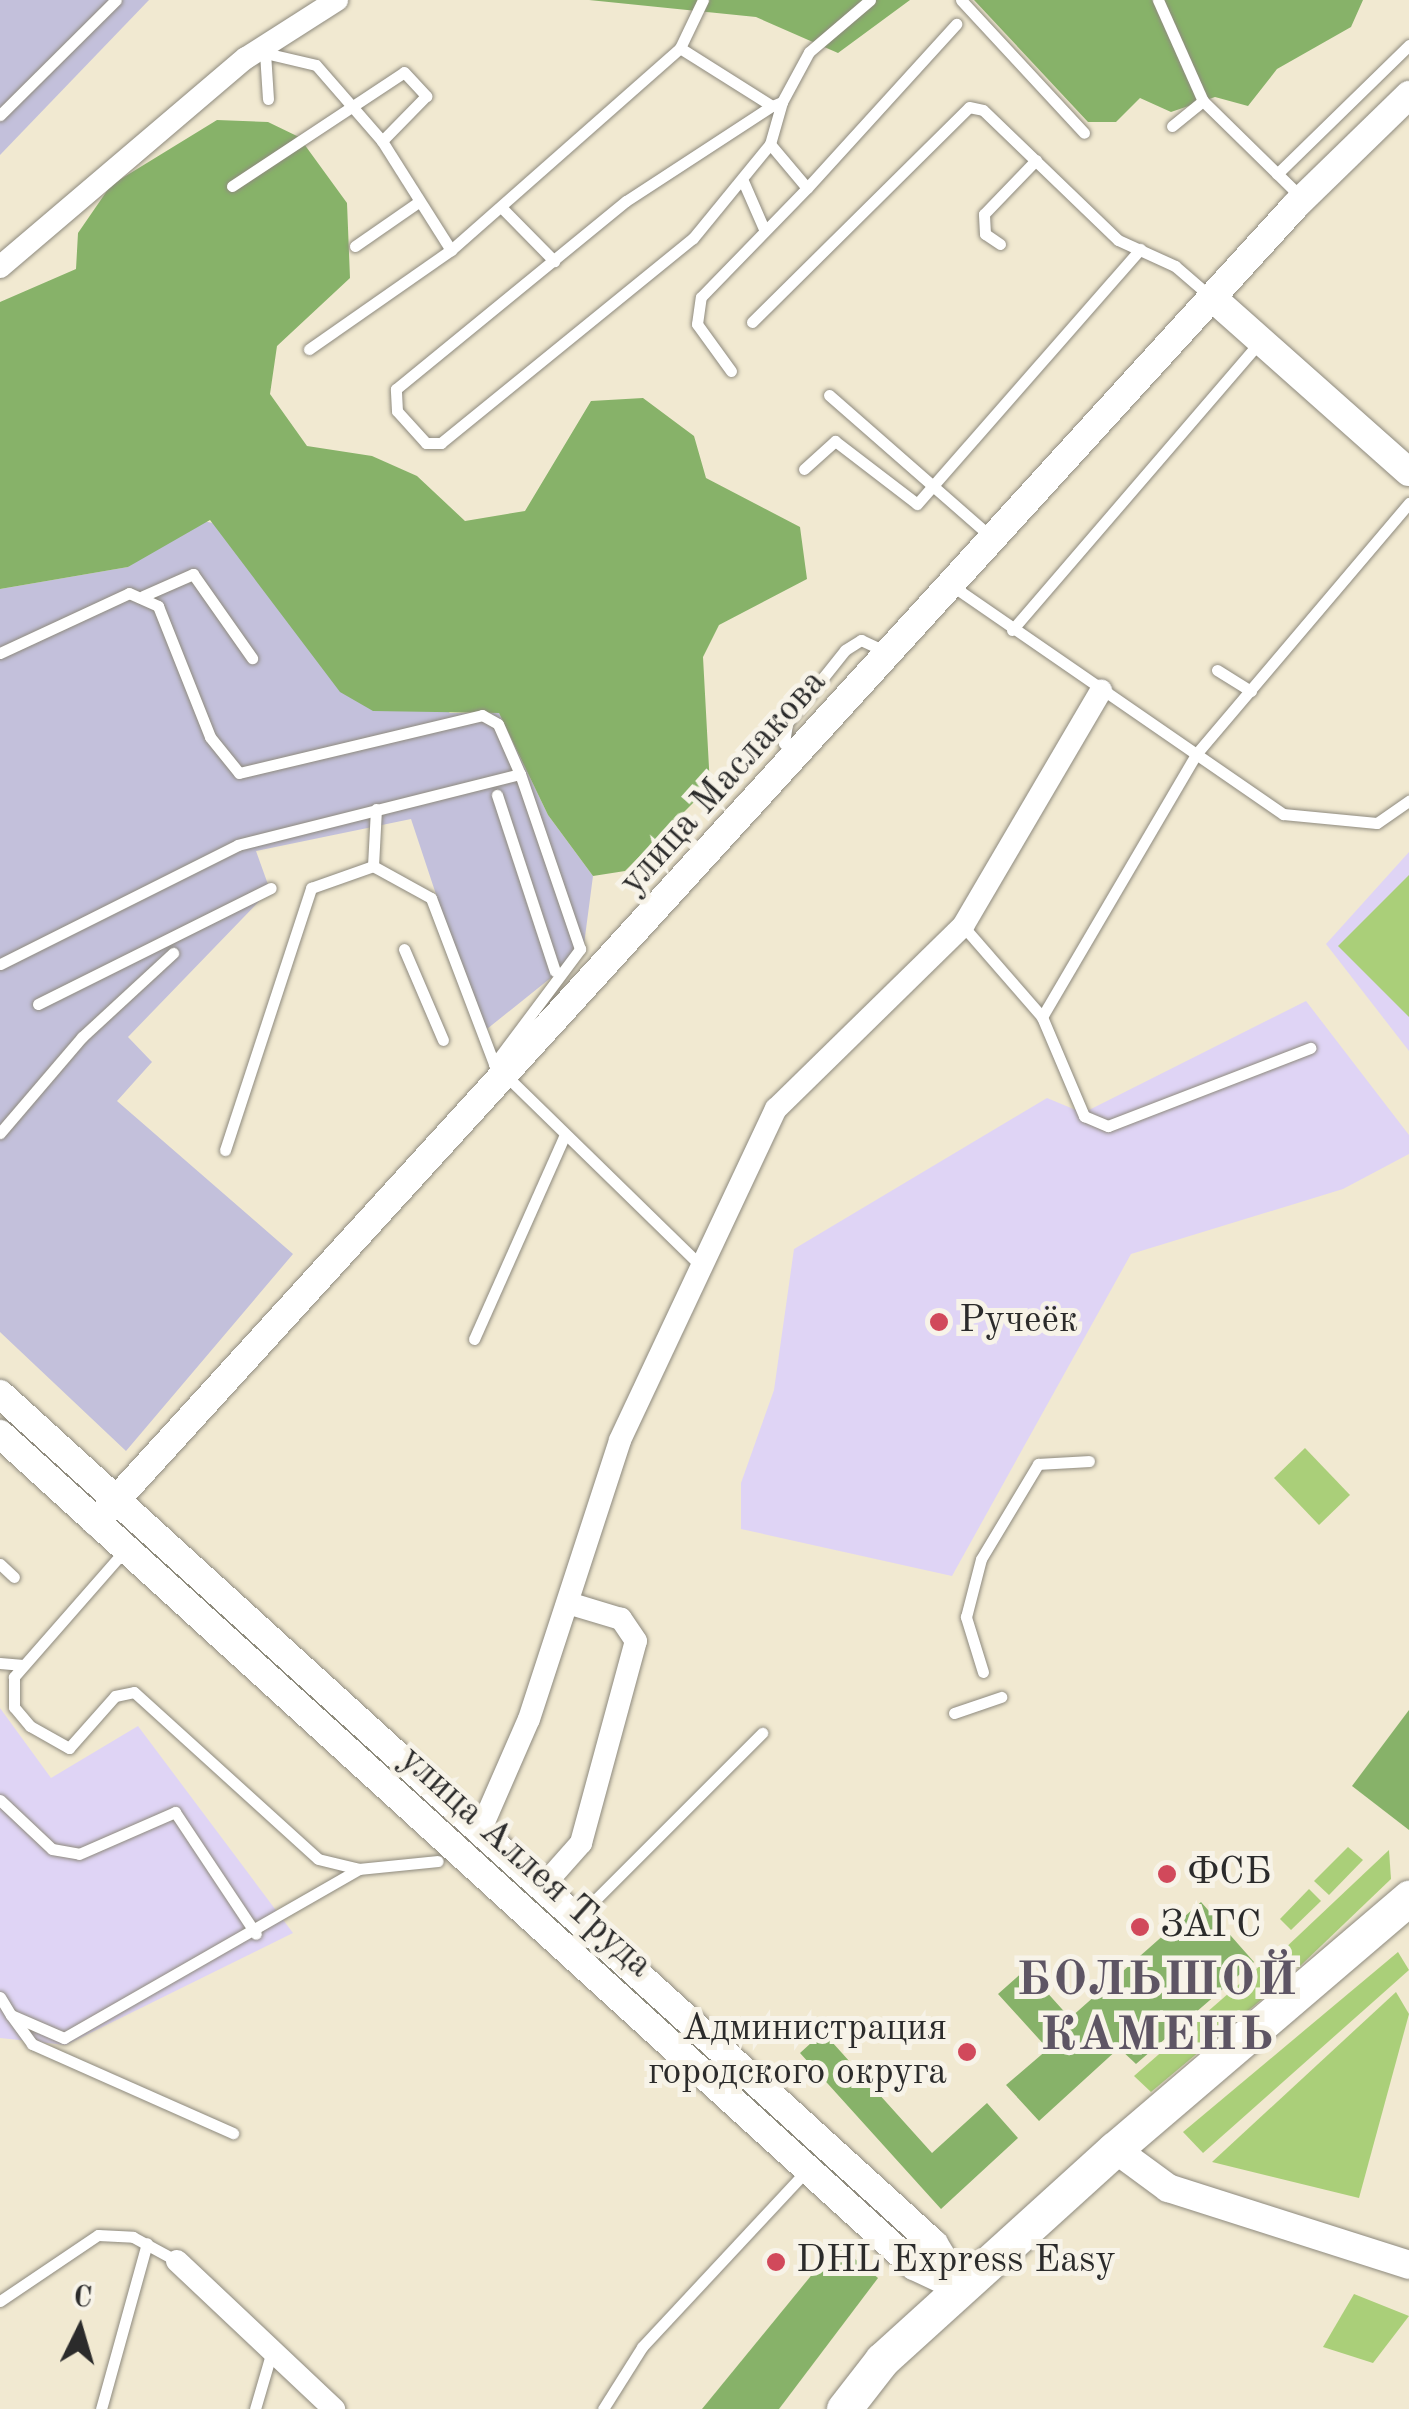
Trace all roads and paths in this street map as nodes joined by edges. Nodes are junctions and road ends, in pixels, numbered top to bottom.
1 (116, 0) edge
2 (338, 0) edge
3 (703, 0) edge
4 (870, 0) edge
5 (961, 0) edge
6 (1158, 0) edge
7 (956, 24) dead end
8 (1409, 45) edge
9 (680, 48) junction
10 (1409, 95) edge
11 (268, 99) dead end
12 (1203, 102) junction
13 (777, 104) junction
14 (355, 107) junction
15 (0, 114) edge
16 (1172, 126) dead end
17 (1084, 133) dead end
18 (382, 140) junction
19 (770, 144) junction
20 (1036, 160) junction
21 (1276, 174) junction
22 (743, 181) junction
23 (232, 186) dead end
24 (807, 188) junction
25 (1303, 199) junction
26 (417, 202) junction
27 (501, 207) junction
28 (764, 229) junction
29 (1000, 244) dead end
30 (355, 246) dead end
31 (1140, 249) junction
32 (451, 250) junction
33 (554, 261) junction
34 (0, 267) edge
35 (1215, 300) junction
36 (752, 322) dead end
37 (1260, 340) junction
38 (309, 349) dead end
39 (731, 372) dead end
40 (829, 395) dead end
41 (804, 469) dead end
42 (1409, 472) edge
43 (934, 488) junction
44 (1409, 504) edge
45 (994, 540) junction
46 (954, 587) junction
47 (144, 596) junction
48 (1012, 630) junction
49 (0, 652) edge
50 (252, 658) dead end
51 (1217, 670) dead end
52 (1101, 691) junction
53 (1252, 691) junction
54 (1197, 753) junction
55 (520, 774) junction
56 (497, 795) dead end
57 (1409, 801) edge
58 (376, 809) junction
59 (373, 866) junction
60 (271, 888) dead end
61 (963, 926) junction
62 (404, 949) dead end
63 (173, 953) dead end
64 (0, 964) edge
65 (555, 971) junction
66 (38, 1004) dead end
67 (1042, 1017) junction
68 (443, 1040) dead end
69 (1310, 1048) dead end
70 (500, 1070) junction
71 (0, 1133) edge
72 (564, 1137) junction
73 (225, 1150) dead end
74 (702, 1268) junction
75 (474, 1339) dead end
76 (0, 1394) edge
77 (0, 1434) edge
78 (1089, 1461) dead end
79 (105, 1511) junction
80 (126, 1549) junction
81 (0, 1564) edge
82 (14, 1577) dead end
83 (568, 1603) junction
84 (0, 1663) edge
85 (23, 1665) junction
86 (983, 1672) dead end
87 (1000, 1697) dead end
88 (511, 1698) dead end
89 (954, 1713) dead end
90 (529, 1719) junction
91 (762, 1734) dead end
92 (0, 1800) edge
93 (480, 1831) junction
94 (438, 1861) dead end
95 (359, 1868) junction
96 (542, 1887) junction
97 (1406, 1908) edge
98 (576, 1919) junction
99 (256, 1934) junction
100 (0, 1997) edge
101 (11, 2015) junction
102 (232, 2133) dead end
103 (1115, 2149) junction
104 (808, 2170) junction
105 (147, 2243) junction
106 (176, 2261) joint
107 (1409, 2265) edge
108 (961, 2288) junction
109 (0, 2301) edge
110 (272, 2350) junction
111 (101, 2409) edge
112 (255, 2409) edge
113 (334, 2409) edge
114 (603, 2409) edge
115 (844, 2409) edge
116 (874, 2409) edge

1 - 15 lane
2 - 34 street
3 - 9 lane
4 - 13 lane
5 - 17 lane
6 - 12 lane
7 - 24 lane
8 - 21 lane
9 - 13 lane
9 - 27 lane
10 - 25 street, улица Маслакова
11 - 14 lane
12 - 16 lane
12 - 21 lane
13 - 19 lane
13 - 33 lane
14 - 18 lane
14 - 18 lane
14 - 23 lane
18 - 26 lane
19 - 22 lane
19 - 24 lane
20 - 29 lane
20 - 31 lane
20 - 36 lane
21 - 25 lane
22 - 28 lane
22 - 33 lane
24 - 28 lane
25 - 35 street, улица Маслакова
26 - 30 lane
26 - 32 lane
27 - 32 lane
27 - 33 lane
28 - 39 lane
31 - 35 lane
31 - 43 lane
32 - 38 lane
35 - 37 street
35 - 45 street, улица Маслакова
37 - 42 street
37 - 48 lane
40 - 43 lane
41 - 43 lane
43 - 45 lane
44 - 53 lane
45 - 46 street, улица Маслакова
46 - 48 lane
46 - 70 street, улица Маслакова
47 - 49 lane
47 - 50 lane
47 - 55 lane
48 - 52 lane
51 - 53 lane
52 - 54 lane
52 - 61 street, улица Аллея Труда
53 - 54 lane
54 - 57 lane
54 - 67 lane
55 - 58 lane
55 - 65 lane
56 - 65 lane
58 - 59 lane
58 - 64 lane
59 - 70 lane
59 - 73 lane
60 - 66 lane
61 - 67 lane
61 - 74 street, улица Аллея Труда
62 - 68 lane
63 - 71 lane
65 - 70 lane
67 - 69 lane
70 - 72 lane
70 - 79 street, улица Маслакова
72 - 74 lane
72 - 75 lane
74 - 83 street, улица Аллея Труда
76 - 79 street, улица Аллея Труда
77 - 79 street, улица Аллея Труда
78 - 86 lane
79 - 80 street, улица Аллея Труда
79 - 93 street, улица Аллея Труда
80 - 85 lane
80 - 104 street, улица Аллея Труда
81 - 82 lane
83 - 90 street, улица Аллея Труда
83 - 96 street
84 - 85 lane
85 - 95 lane
87 - 89 lane
88 - 90 street
90 - 93 street, улица Аллея Труда
91 - 98 lane
92 - 99 lane
93 - 96 street, улица Аллея Труда
94 - 95 lane
95 - 99 lane
96 - 98 street, улица Аллея Труда
97 - 103 main road
98 - 108 street, улица Аллея Труда
99 - 101 lane
100 - 101 lane
101 - 102 lane
103 - 107 street
103 - 108 main road
104 - 108 street, улица Аллея Труда
104 - 114 lane
105 - 106 lane
105 - 109 lane
105 - 111 lane
106 - 110 street
108 - 115 main road
108 - 116 main road
110 - 112 lane
110 - 113 street

